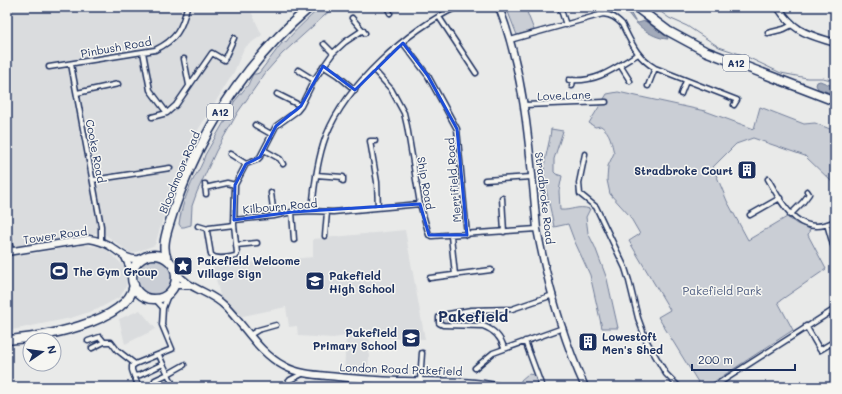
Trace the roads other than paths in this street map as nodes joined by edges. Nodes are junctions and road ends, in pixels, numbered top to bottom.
1 (187, 7) edge
2 (310, 7) edge
3 (457, 7) edge
4 (499, 7) edge
5 (560, 7) edge
6 (746, 7) edge
7 (753, 7) edge
8 (778, 7) edge
9 (451, 8) edge
10 (639, 9) edge
11 (353, 17) dead end
12 (439, 17) junction
13 (566, 25) junction
14 (792, 25) junction
15 (768, 33) dead end
16 (234, 38) dead end
17 (510, 40) junction
18 (403, 43) junction
19 (835, 43) edge
20 (324, 44) dead end
21 (143, 52) junction
22 (333, 52) junction
23 (638, 54) junction
24 (184, 58) dead end
25 (71, 64) junction
26 (620, 65) junction
27 (323, 66) junction
28 (49, 68) dead end
29 (655, 68) junction
30 (372, 69) junction
31 (298, 70) dead end
32 (476, 73) dead end
33 (314, 80) junction
34 (630, 81) dead end
35 (686, 81) junction
36 (118, 84) dead end
37 (189, 86) junction
38 (572, 86) dead end
39 (648, 86) dead end
40 (355, 90) junction
41 (76, 94) junction
42 (277, 94) dead end
43 (681, 94) dead end
44 (739, 95) dead end
45 (736, 100) junction
46 (835, 101) edge
47 (606, 102) dead end
48 (524, 105) junction
49 (734, 105) dead end
50 (301, 106) junction
51 (167, 113) junction
52 (152, 117) dead end
53 (255, 125) dead end
54 (271, 134) junction
55 (375, 140) dead end
56 (264, 150) junction
57 (230, 154) dead end
58 (585, 154) dead end
59 (246, 164) junction
60 (283, 164) dead end
61 (170, 168) dead end
62 (316, 175) junction
63 (343, 177) dead end
64 (532, 177) junction
65 (93, 180) junction
66 (485, 180) dead end
67 (768, 181) dead end
68 (235, 185) junction
69 (808, 192) dead end
70 (272, 193) dead end
71 (206, 194) dead end
72 (502, 198) dead end
73 (780, 198) junction
74 (420, 204) junction
75 (378, 208) junction
76 (312, 211) junction
77 (292, 212) junction
78 (327, 212) junction
79 (790, 215) junction
80 (274, 216) junction
81 (750, 216) dead end
82 (234, 220) junction
83 (835, 221) edge
84 (827, 224) junction
85 (234, 225) junction
86 (198, 226) dead end
87 (7, 229) edge
88 (208, 229) junction
89 (537, 230) junction
90 (504, 232) junction
91 (467, 235) junction
92 (325, 236) dead end
93 (451, 236) junction
94 (165, 239) junction
95 (294, 240) dead end
96 (101, 241) junction
97 (833, 242) edge
98 (257, 243) dead end
99 (236, 245) junction
100 (9, 252) edge
101 (150, 255) junction
102 (125, 257) junction
103 (167, 259) junction
104 (141, 260) junction
105 (491, 270) dead end
106 (176, 272) junction
107 (132, 274) junction
108 (455, 275) junction
109 (430, 278) dead end
110 (134, 285) junction
111 (175, 285) junction
112 (188, 285) junction
113 (168, 295) junction
114 (553, 295) junction
115 (152, 299) junction
116 (126, 300) junction
117 (163, 308) junction
118 (835, 308) edge
119 (276, 325) dead end
120 (806, 326) junction
121 (563, 328) junction
122 (250, 335) junction
123 (7, 340) edge
124 (88, 341) dead end
125 (524, 341) junction
126 (835, 341) edge
127 (104, 342) junction
128 (92, 348) dead end
129 (504, 348) junction
130 (422, 353) dead end
131 (159, 355) junction
132 (135, 364) junction
133 (163, 364) junction
134 (184, 365) dead end
135 (475, 368) dead end
136 (290, 369) junction
137 (304, 373) junction
138 (168, 374) junction
139 (134, 376) junction
140 (155, 380) dead end
141 (290, 380) junction
142 (420, 381) junction
143 (404, 384) edge
144 (441, 384) edge
145 (471, 384) edge
146 (139, 387) edge
147 (174, 387) edge
148 (284, 387) edge
149 (501, 387) edge
150 (542, 387) edge
151 (585, 387) edge
152 (679, 387) edge
153 (713, 387) edge

1 - 21 street, Pinbush Road
2 - 94 highway, Bloodmoor Road / A12
3 - 9 street
4 - 17 main road, Stradbroke Road
5 - 13 street
6 - 7 street
8 - 14 main road
9 - 12 street
10 - 46 highway, A12
11 - 22 street
12 - 18 street
12 - 32 street
13 - 17 street
13 - 23 street
14 - 15 street
14 - 19 main road
16 - 37 street
17 - 48 main road, Stradbroke Road
18 - 30 street
18 - 91 street, Merrifield Road
20 - 22 street
21 - 25 street, Pinbush Road
21 - 51 street
22 - 27 street
23 - 26 street
23 - 29 street
24 - 37 street
25 - 28 street, Pinbush Road
25 - 41 street, Cooke Road
26 - 34 street
26 - 38 street
27 - 33 street
27 - 40 street
29 - 35 street
29 - 39 street
30 - 40 street
30 - 74 street, Ship Road
31 - 33 street
33 - 50 street
35 - 43 street
35 - 45 street
36 - 41 street
37 - 51 street
40 - 62 street
41 - 65 street, Cooke Road
42 - 50 street
44 - 45 street
45 - 49 street
47 - 48 street, Love Lane
48 - 64 main road, Stradbroke Road
50 - 54 street
51 - 52 street
53 - 54 street
54 - 56 street
55 - 75 street
56 - 59 street
56 - 60 street
57 - 59 street
58 - 152 street
59 - 68 street
61 - 65 street
62 - 63 street
62 - 76 street
64 - 66 street
64 - 89 main road, Stradbroke Road
65 - 96 street, Cooke Road
67 - 73 street
68 - 71 street
68 - 82 street
69 - 79 street
70 - 80 street
72 - 90 street
73 - 79 street
73 - 81 street
74 - 75 street, Kilbourn Road
74 - 93 street, Ship Road
75 - 78 street, Kilbourn Road
76 - 77 street, Kilbourn Road
76 - 78 street, Kilbourn Road
77 - 80 street, Kilbourn Road
77 - 95 street
78 - 92 street, Kilbourn Road
79 - 84 street
80 - 82 street, Kilbourn Road
82 - 85 street
83 - 84 street
84 - 97 street
85 - 88 street
85 - 99 street
86 - 88 street
87 - 100 street
88 - 99 street
89 - 90 street, Ship Road
89 - 114 main road, Stradbroke Road
90 - 91 street, Ship Road
91 - 93 street, Ship Road
93 - 108 street
94 - 101 highway, Bloodmoor Road / A12
94 - 103 highway, Bloodmoor Road / A12
96 - 100 main road, Tower Road
96 - 102 main road, Tower Road
98 - 99 street
101 - 103 highway
101 - 104 highway, A12
102 - 104 main road, Tower Road
102 - 107 main road
103 - 106 highway, A12
104 - 107 highway, A12
105 - 108 street
106 - 111 highway
106 - 112 main road
107 - 110 highway
108 - 109 street
110 - 115 highway
110 - 116 highway
111 - 112 main road
111 - 113 highway
112 - 122 main road, London Road Pakefield
113 - 115 highway
113 - 117 street
114 - 121 main road, Stradbroke Road
114 - 129 street
115 - 116 highway
115 - 117 street
116 - 123 highway
117 - 131 street
118 - 120 street
119 - 122 street
120 - 126 street
120 - 153 street
121 - 125 street
121 - 151 main road, Stradbroke Road
122 - 136 main road, London Road Pakefield
124 - 127 street
125 - 129 street
125 - 150 street
127 - 128 street
127 - 132 street
129 - 135 street
130 - 142 street
131 - 132 street
131 - 133 street
132 - 139 street
133 - 138 street
133 - 139 street
134 - 138 street
136 - 137 main road, London Road Pakefield
136 - 141 street
137 - 141 street
137 - 143 main road, London Road Pakefield
138 - 140 street
138 - 147 street
139 - 146 street
141 - 148 street
142 - 143 main road, London Road Pakefield
142 - 144 main road, London Road Pakefield
144 - 145 main road, London Road Pakefield
145 - 149 main road, London Road Pakefield

